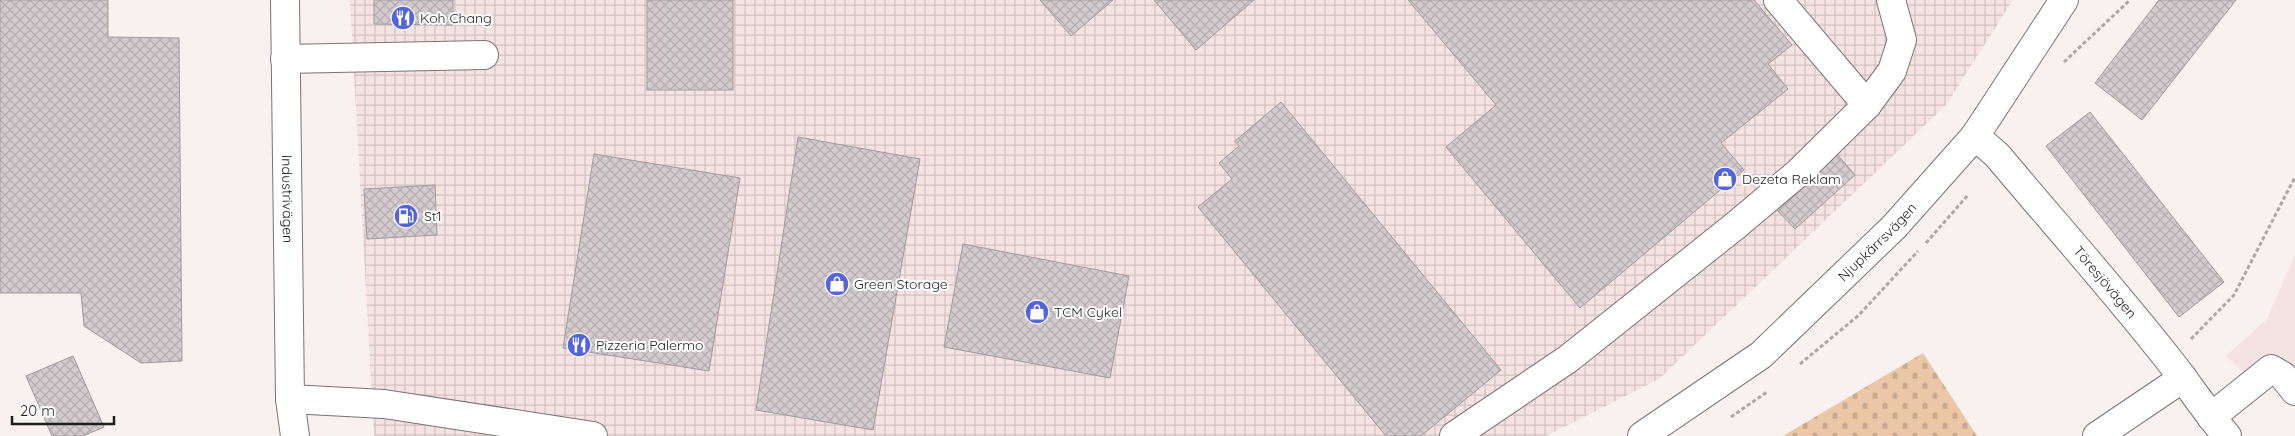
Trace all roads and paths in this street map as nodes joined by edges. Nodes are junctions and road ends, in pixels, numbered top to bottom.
1 (285, 0) edge
2 (1778, 0) edge
3 (1891, 0) edge
4 (2064, 0) edge
5 (2130, 0) edge
6 (484, 55) dead end
7 (284, 60) junction
8 (2064, 62) dead end
9 (1867, 105) junction
10 (1975, 136) junction
11 (2295, 177) edge
12 (2176, 369) junction
13 (2295, 390) edge
14 (290, 399) junction
15 (2219, 427) edge
16 (295, 436) edge
17 (593, 436) edge
18 (1454, 436) edge
19 (1642, 436) edge
20 (2097, 436) edge

1 - 7 street, Industrivägen
2 - 9 street
3 - 9 street
4 - 10 street, Njupkärrsvägen
5 - 8 path
6 - 7 street
7 - 14 street, Industrivägen
9 - 18 street
10 - 12 street, Töresjövägen
10 - 19 street, Njupkärrsvägen
11 - 12 path
12 - 15 street, Töresjövägen
12 - 20 street
13 - 15 street
14 - 16 street, Industrivägen
14 - 17 street

